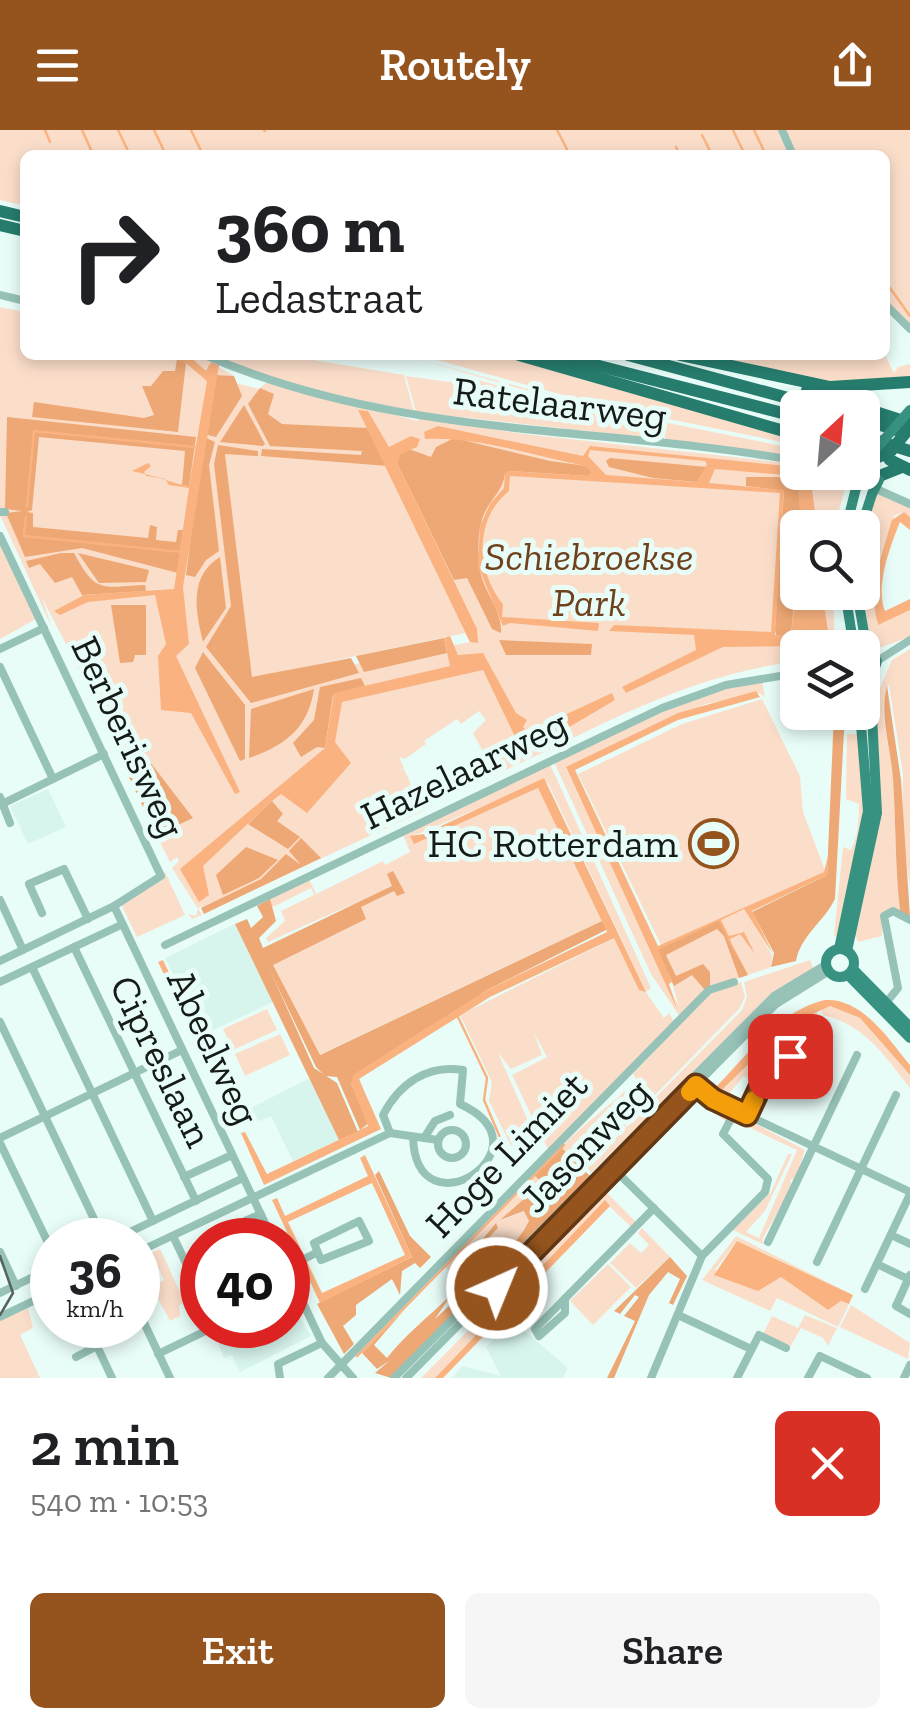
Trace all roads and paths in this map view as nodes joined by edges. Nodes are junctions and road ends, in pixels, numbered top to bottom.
1 (890, 309) edge
2 (910, 329) edge
3 (218, 360) edge
4 (535, 360) edge
5 (576, 360) edge
6 (646, 360) edge
7 (701, 360) edge
8 (713, 363) junction
9 (910, 382) edge
10 (780, 396) edge
11 (910, 410) edge
12 (780, 412) edge
13 (880, 423) edge
14 (910, 430) edge
15 (780, 431) edge
16 (885, 436) joint
17 (880, 442) edge
18 (910, 451) edge
19 (880, 457) edge
20 (780, 459) edge
21 (880, 460) edge
22 (878, 490) edge
23 (910, 504) edge
24 (0, 536) edge
25 (44, 628) junction
26 (910, 640) edge
27 (0, 649) edge
28 (880, 651) edge
29 (0, 668) edge
30 (780, 676) edge
31 (861, 730) edge
32 (873, 730) edge
33 (104, 754) junction
34 (53, 779) junction
35 (1, 802) edge
36 (10, 823) dead end
37 (0, 900) edge
38 (114, 906) junction
39 (42, 912) dead end
40 (88, 918) junction
41 (910, 920) edge
42 (122, 925) junction
43 (164, 945) dead end
44 (74, 946) junction
45 (23, 950) junction
46 (843, 950) junction
47 (0, 961) edge
48 (32, 966) junction
49 (828, 968) junction
50 (850, 972) junction
51 (0, 982) edge
52 (734, 982) dead end
53 (885, 1004) junction
54 (0, 1022) edge
55 (910, 1027) edge
56 (816, 1037) dead end
57 (910, 1038) edge
58 (182, 1050) junction
59 (856, 1055) dead end
60 (134, 1073) junction
61 (697, 1081) junction
62 (92, 1094) junction
63 (896, 1095) dead end
64 (730, 1114) junction
65 (450, 1115) dead end
66 (747, 1115) junction
67 (45, 1116) junction
68 (390, 1133) junction
69 (413, 1137) junction
70 (424, 1138) junction
71 (0, 1140) edge
72 (438, 1140) dead end
73 (813, 1146) junction
74 (232, 1155) junction
75 (611, 1166) junction
76 (861, 1169) junction
77 (184, 1177) junction
78 (243, 1178) junction
79 (910, 1193) edge
80 (252, 1198) junction
81 (196, 1201) junction
82 (654, 1208) junction
83 (261, 1214) junction
84 (37, 1218) edge
85 (94, 1218) edge
86 (152, 1218) edge
87 (159, 1218) edge
88 (252, 1218) edge
89 (263, 1218) edge
90 (890, 1234) junction
91 (173, 1236) junction
92 (160, 1242) edge
93 (768, 1242) dead end
94 (910, 1244) edge
95 (180, 1251) edge
96 (0, 1252) edge
97 (316, 1253) junction
98 (310, 1256) edge
99 (702, 1256) junction
100 (817, 1262) dead end
101 (877, 1264) junction
102 (909, 1277) edge
103 (30, 1279) edge
104 (16, 1286) junction
105 (865, 1289) dead end
106 (0, 1293) edge
107 (564, 1298) junction
108 (30, 1303) edge
109 (910, 1314) edge
110 (678, 1316) junction
111 (0, 1317) edge
112 (310, 1322) edge
113 (180, 1343) edge
114 (322, 1343) junction
115 (93, 1348) edge
116 (98, 1348) edge
117 (155, 1348) edge
118 (786, 1348) dead end
119 (751, 1349) junction
120 (158, 1354) junction
121 (76, 1357) dead end
122 (910, 1365) edge
123 (340, 1367) junction
124 (652, 1376) edge
125 (110, 1377) edge
126 (170, 1378) edge
127 (280, 1378) edge
128 (328, 1378) edge
129 (349, 1378) edge
130 (394, 1378) edge
131 (406, 1378) edge
132 (664, 1378) edge
133 (737, 1378) edge
134 (808, 1378) edge
135 (867, 1378) edge
136 (904, 1378) edge

1 - 2 street
3 - 20 street, Ratelaarweg
4 - 15 highway
5 - 12 highway
6 - 10 highway
7 - 8 highway
8 - 9 highway
8 - 14 highway
11 - 16 main road, bridge
13 - 14 highway
14 - 21 highway, bridge
16 - 19 highway, bridge
17 - 18 highway
22 - 23 street
24 - 25 street, Berberisweg
25 - 27 street
25 - 33 street, Berberisweg
26 - 28 street
29 - 34 street
30 - 43 street, Hazelaarweg
31 - 46 main road
32 - 46 main road
33 - 34 street
33 - 38 street, Berberisweg
34 - 35 street
35 - 36 street
37 - 45 street
38 - 40 street
38 - 42 street, Abeelweg
39 - 40 street
40 - 45 street
41 - 53 street
42 - 44 street
42 - 58 street, Abeelweg
44 - 48 street
44 - 60 street, Cipreslaan
45 - 47 street
46 - 49 main road
46 - 50 main road
48 - 51 street
48 - 62 street
49 - 50 main road
49 - 61 street, Jasonweg
50 - 53 main road
52 - 123 street, Hoge Limiet
53 - 55 main road
53 - 57 main road
54 - 67 street
56 - 66 street
58 - 60 street
58 - 74 street, Abeelweg
59 - 73 street
60 - 62 street
60 - 77 street, Cipreslaan
61 - 64 street
61 - 75 street, Jasonweg
62 - 67 street
62 - 86 street
63 - 76 street
64 - 66 street
64 - 99 street
65 - 70 street
66 - 73 street
67 - 71 street
67 - 85 street
68 - 69 street
68 - 69 street
68 - 80 street
69 - 70 street
70 - 72 street
71 - 84 street
73 - 76 street
73 - 93 street
74 - 77 street
74 - 78 street, Abeelweg
75 - 82 street
75 - 130 street, Jasonweg
75 - 131 street, Jasonweg
76 - 79 street
76 - 100 street
77 - 81 street, Cipreslaan
78 - 80 street, Abeelweg
78 - 81 street
79 - 90 street
80 - 83 street, Abeelweg
80 - 91 street
81 - 87 street
82 - 99 street
82 - 107 street
83 - 88 street
83 - 89 street, Abeelweg
90 - 94 street
90 - 101 street
91 - 92 street
91 - 95 street
96 - 104 street
97 - 97 street
97 - 98 street
99 - 110 street
101 - 102 street
101 - 105 street
102 - 109 street
103 - 104 street
104 - 106 street
107 - 107 street
108 - 111 street
110 - 119 street
110 - 124 street
112 - 114 street
113 - 120 street
114 - 123 street
114 - 127 street
115 - 121 street
116 - 125 street
117 - 120 street
118 - 119 street
119 - 133 street
120 - 126 street
122 - 136 street
123 - 128 street, Hoge Limiet
123 - 129 street
124 - 132 street
134 - 135 street

